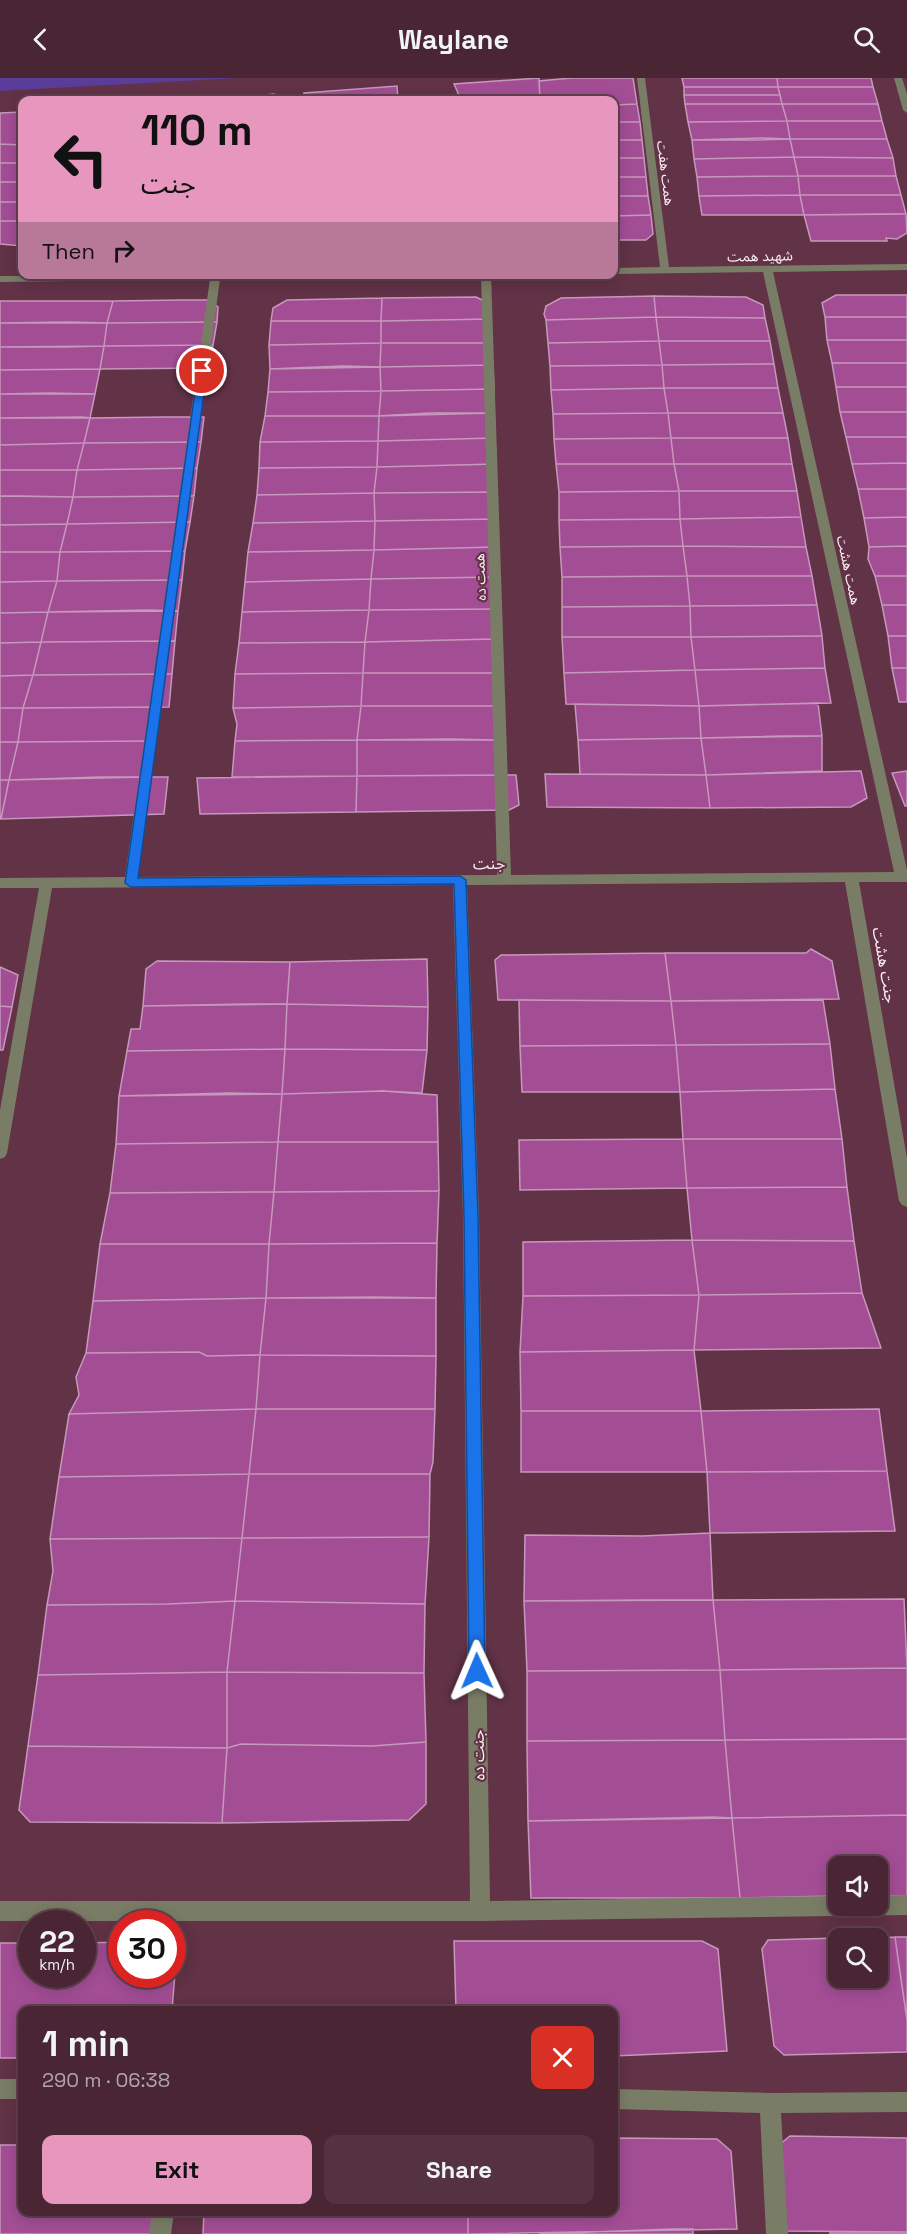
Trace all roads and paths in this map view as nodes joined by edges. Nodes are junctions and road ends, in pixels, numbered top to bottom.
1 (641, 78) edge
2 (898, 78) edge
3 (907, 110) edge
4 (907, 267) edge
5 (767, 269) junction
6 (618, 271) edge
7 (665, 271) junction
8 (0, 279) edge
9 (18, 279) edge
10 (215, 279) edge
11 (486, 279) edge
12 (851, 877) junction
13 (904, 877) edge
14 (504, 879) junction
15 (460, 880) junction
16 (0, 883) edge
17 (46, 883) junction
18 (131, 883) junction
19 (0, 1152) edge
20 (907, 1201) edge
21 (907, 1905) edge
22 (0, 1911) edge
23 (480, 1911) junction
24 (0, 2089) edge
25 (18, 2089) edge
26 (618, 2099) edge
27 (907, 2102) edge
28 (770, 2103) junction
29 (162, 2216) edge
30 (160, 2234) edge
31 (777, 2234) edge

1 - 7 street, همت هفت
2 - 3 street
4 - 5 street, شهید همت
5 - 7 street, شهید همت
5 - 13 street, همت هشت
6 - 7 street, شهید همت
8 - 9 street
10 - 18 street
11 - 14 street, همت ده
12 - 13 street, جنت
12 - 14 street, جنت
12 - 20 street, جنت هشت
14 - 15 street, جنت
15 - 18 street, جنت
15 - 23 street, جنت ده
16 - 17 street, جنت
17 - 18 street, جنت
17 - 19 street
21 - 23 street
22 - 23 street
24 - 25 street
26 - 28 street
27 - 28 street
28 - 31 street
29 - 30 street

